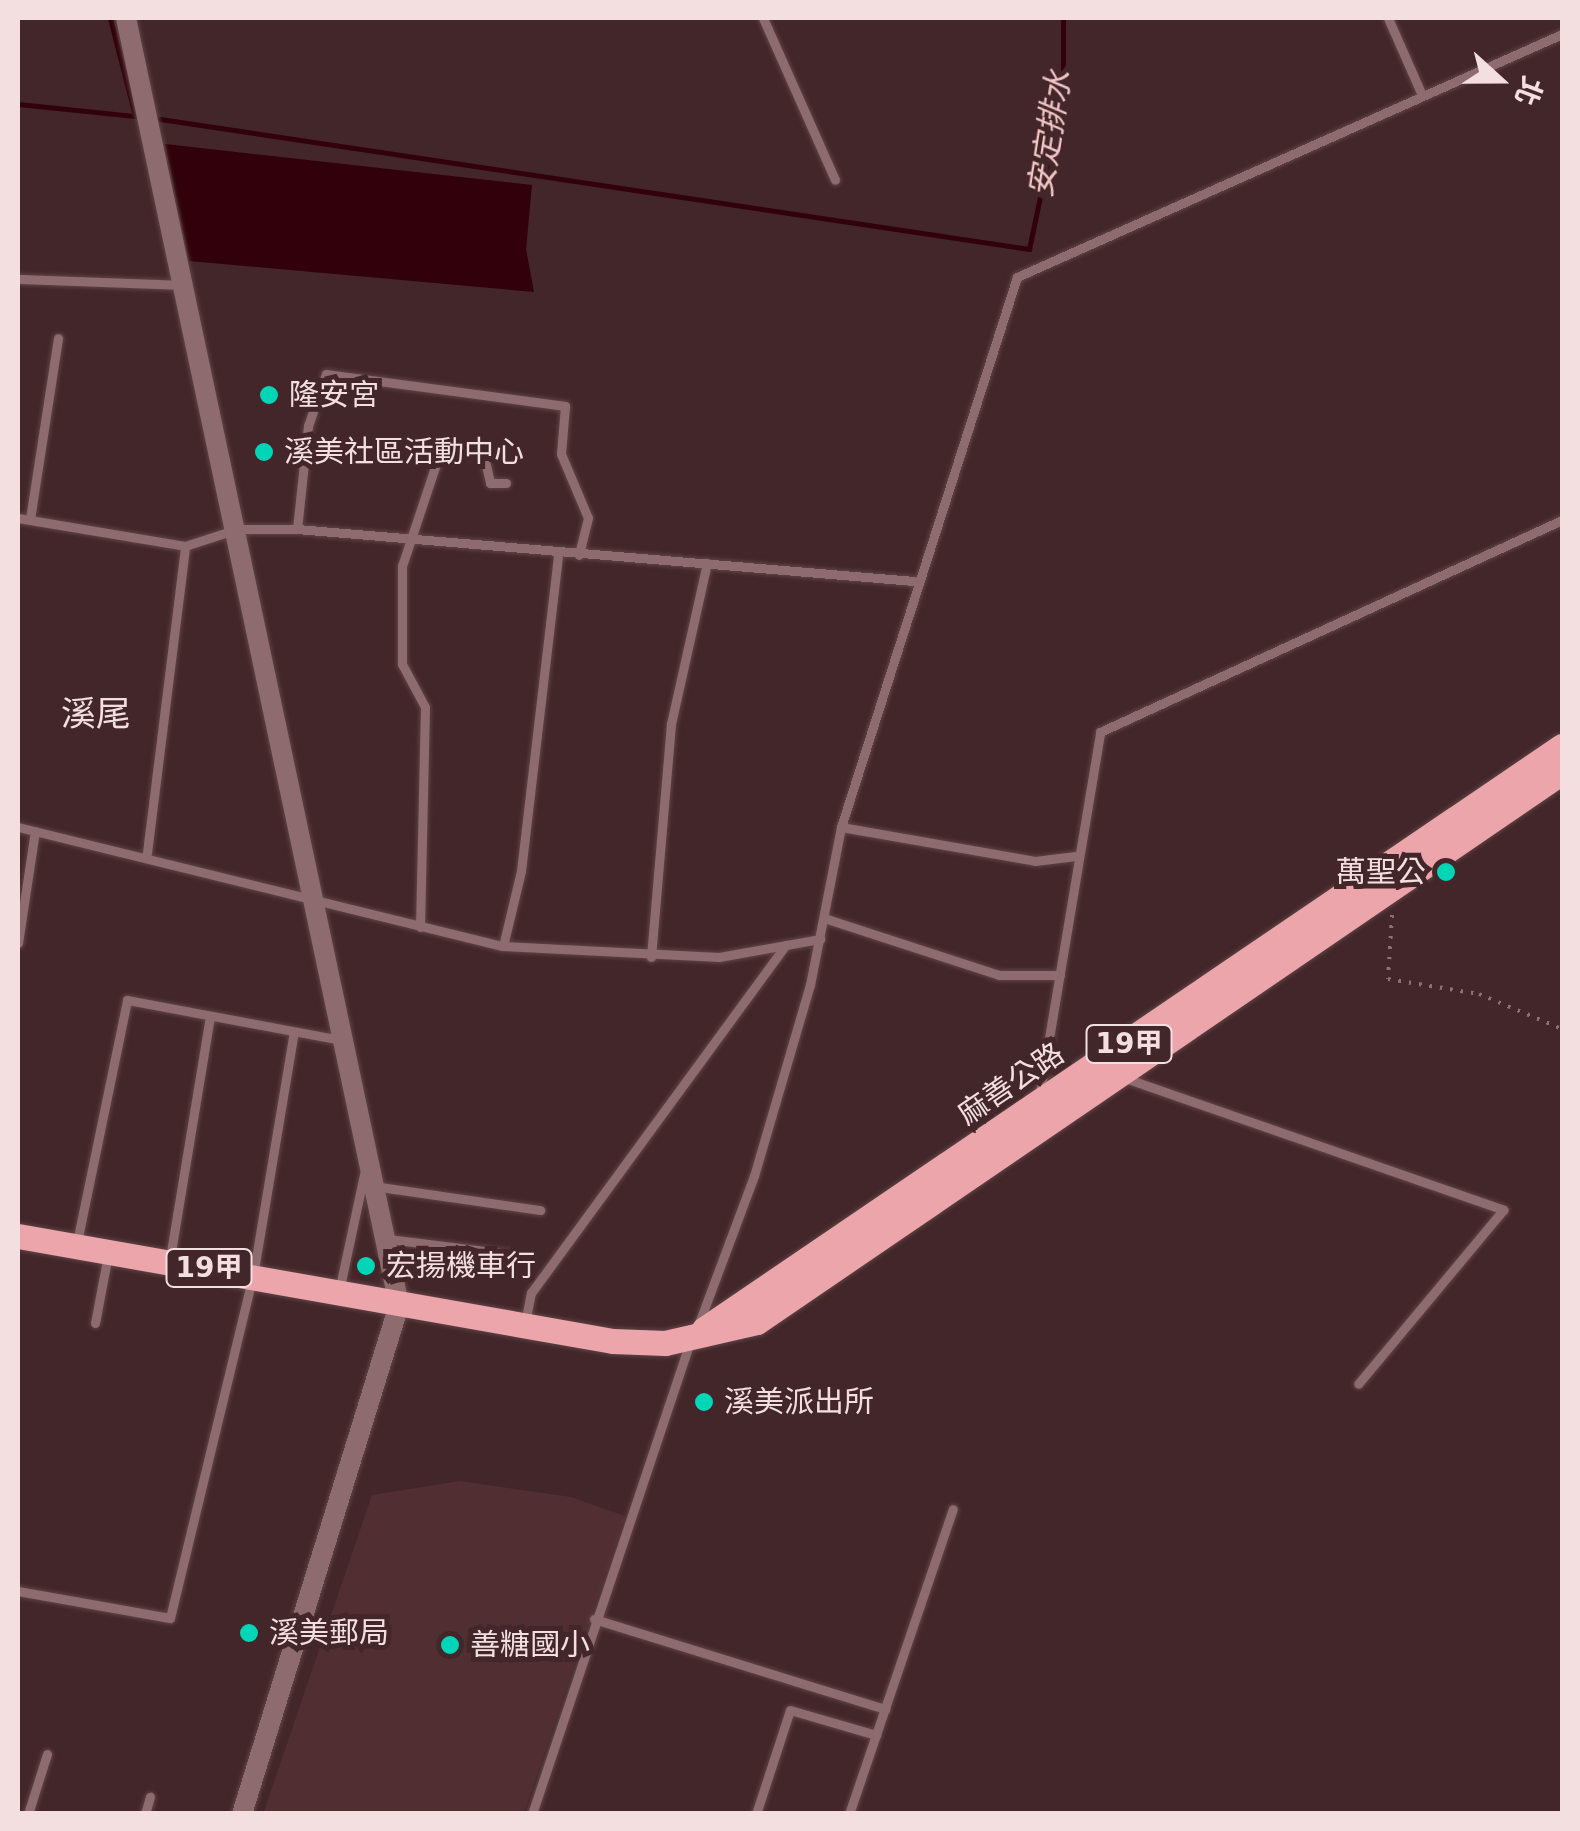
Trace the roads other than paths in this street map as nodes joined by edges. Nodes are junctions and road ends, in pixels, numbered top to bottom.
1 (126, 18) edge
2 (763, 18) edge
3 (1388, 18) edge
4 (1562, 34) edge
5 (1422, 95) junction
6 (836, 180) dead end
7 (18, 279) edge
8 (188, 285) junction
9 (58, 338) dead end
10 (506, 484) dead end
11 (18, 518) edge
12 (30, 518) junction
13 (1562, 520) edge
14 (237, 529) junction
15 (297, 529) junction
16 (407, 542) junction
17 (185, 546) junction
18 (580, 554) junction
19 (558, 556) junction
20 (707, 563) junction
21 (914, 581) junction
22 (1562, 746) edge
23 (1562, 772) edge
24 (18, 827) edge
25 (841, 828) junction
26 (36, 831) junction
27 (147, 853) junction
28 (1076, 856) junction
29 (313, 900) junction
30 (826, 919) junction
31 (420, 927) junction
32 (820, 939) junction
33 (18, 943) edge
34 (786, 945) junction
35 (503, 946) junction
36 (651, 957) junction
37 (1060, 975) junction
38 (210, 1016) junction
39 (294, 1032) junction
40 (349, 1041) junction
41 (1122, 1076) junction
42 (1046, 1114) junction
43 (371, 1142) junction
44 (380, 1187) junction
45 (540, 1210) dead end
46 (18, 1236) edge
47 (388, 1239) junction
48 (76, 1246) junction
49 (109, 1251) junction
50 (511, 1254) dead end
51 (170, 1261) junction
52 (253, 1276) junction
53 (339, 1292) junction
54 (399, 1305) junction
55 (95, 1324) dead end
56 (525, 1326) junction
57 (692, 1338) junction
58 (1358, 1384) dead end
59 (953, 1508) dead end
60 (18, 1591) edge
61 (594, 1619) junction
62 (885, 1709) junction
63 (876, 1735) junction
64 (47, 1754) dead end
65 (150, 1797) dead end
66 (28, 1814) edge
67 (145, 1814) edge
68 (242, 1814) edge
69 (532, 1814) edge
70 (756, 1814) edge
71 (849, 1814) edge

1 - 8 street
2 - 6 lane
3 - 5 lane
4 - 5 lane
5 - 21 lane
7 - 8 lane
8 - 14 street
9 - 12 lane
10 - 16 lane
11 - 12 lane
12 - 17 lane
13 - 28 lane
14 - 15 lane
14 - 17 lane
14 - 29 street
15 - 16 lane
15 - 18 lane
16 - 19 lane
16 - 31 lane
17 - 27 lane
18 - 19 lane
18 - 20 lane
19 - 35 lane
20 - 21 lane
20 - 36 lane
21 - 25 lane
22 - 42 main road, 麻善公路 / 19甲
23 - 41 main road, 麻善公路 / 19甲
24 - 26 lane
25 - 28 lane
25 - 30 lane
26 - 27 lane
26 - 33 lane
27 - 29 lane
28 - 37 lane
29 - 31 lane
29 - 40 street
30 - 32 lane
30 - 37 lane
31 - 35 lane
32 - 34 lane
32 - 57 lane
34 - 36 lane
34 - 56 lane
35 - 36 lane
37 - 42 lane
38 - 39 lane
38 - 48 lane
38 - 51 lane
39 - 40 lane
39 - 52 lane
40 - 43 street
41 - 42 main road, 麻善公路 / 19甲
41 - 58 lane
42 - 57 main road, 麻善公路 / 19甲
43 - 44 street
43 - 53 lane
44 - 45 lane
44 - 47 street
46 - 48 main road, 麻善公路 / 19甲
47 - 50 lane
47 - 54 street
48 - 49 main road, 麻善公路 / 19甲
49 - 51 main road, 麻善公路 / 19甲
49 - 55 lane
51 - 52 main road, 麻善公路 / 19甲
52 - 53 main road, 麻善公路 / 19甲
52 - 60 lane
53 - 54 main road, 麻善公路 / 19甲
54 - 56 main road, 麻善公路 / 19甲
54 - 68 street
56 - 57 main road, 麻善公路 / 19甲
57 - 61 lane
59 - 62 lane
61 - 62 lane
61 - 69 lane
62 - 63 lane
63 - 70 lane
63 - 71 lane
64 - 66 lane
65 - 67 lane

